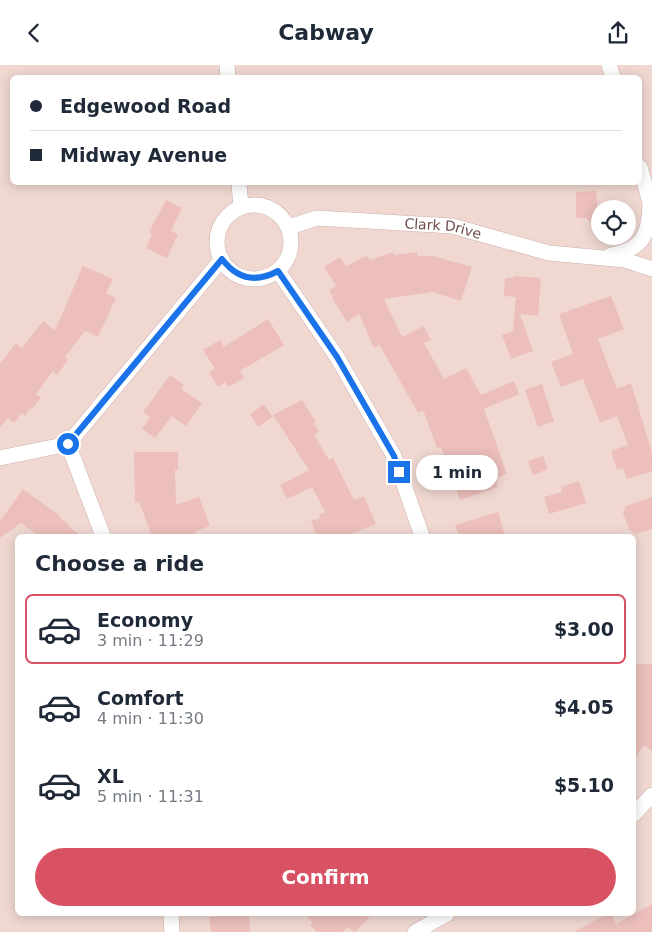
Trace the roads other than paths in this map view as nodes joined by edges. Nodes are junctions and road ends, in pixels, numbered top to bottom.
1 (642, 172) edge
2 (642, 174) edge
3 (239, 185) edge
4 (652, 187) edge
5 (242, 207) junction
6 (651, 207) edge
7 (289, 227) junction
8 (597, 257) junction
9 (222, 259) junction
10 (652, 269) edge
11 (278, 271) junction
12 (68, 444) junction
13 (0, 458) edge
14 (102, 534) edge
15 (421, 534) edge
16 (652, 795) edge
17 (636, 813) edge
18 (171, 916) edge
19 (443, 916) edge
20 (172, 932) edge
21 (415, 932) edge

1 - 4 street
2 - 6 street
3 - 5 street
5 - 7 street
5 - 9 street
6 - 8 street, Clark Drive
7 - 8 street, Clark Drive
7 - 11 street
8 - 10 street, Clark Drive
9 - 11 street
9 - 12 street
11 - 15 street
12 - 13 street
12 - 14 street
16 - 17 street
18 - 20 street
19 - 21 street

